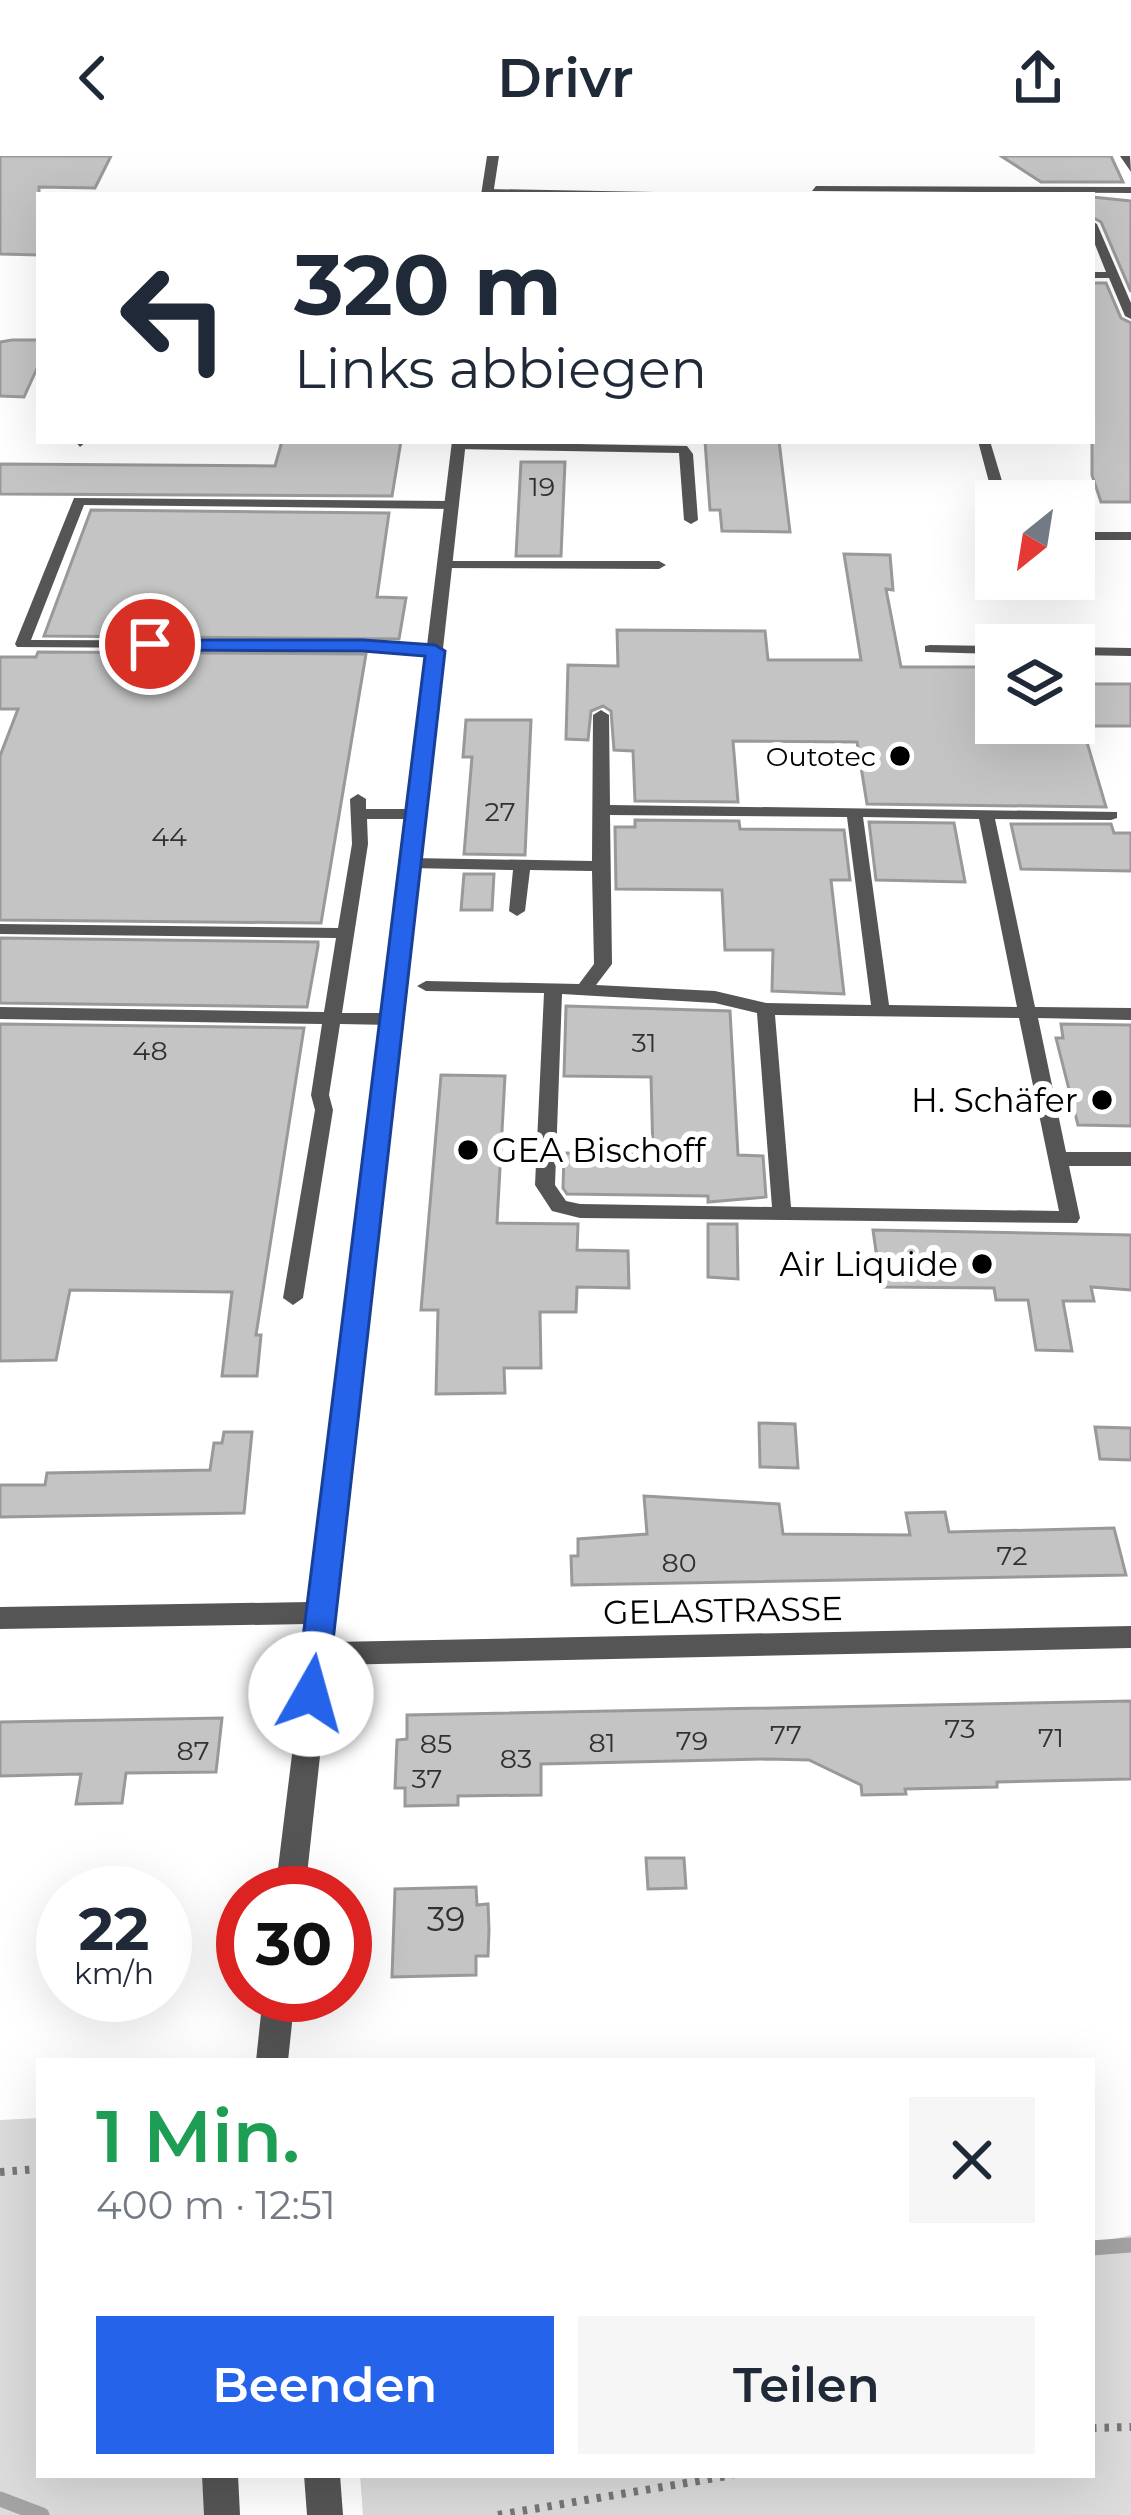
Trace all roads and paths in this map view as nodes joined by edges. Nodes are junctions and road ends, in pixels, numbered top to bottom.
1 (493, 156) edge
2 (1125, 156) edge
3 (1131, 169) edge
4 (815, 188) dead end
5 (1131, 190) edge
6 (488, 192) edge
7 (916, 192) edge
8 (1095, 192) edge
9 (1095, 232) edge
10 (1095, 275) edge
11 (1112, 275) junction
12 (1131, 316) edge
13 (459, 444) edge
14 (984, 444) edge
15 (995, 480) edge
16 (452, 505) junction
17 (691, 520) dead end
18 (1095, 536) edge
19 (1131, 536) edge
20 (446, 566) junction
21 (658, 566) dead end
22 (930, 650) dead end
23 (975, 650) edge
24 (435, 651) junction
25 (1095, 651) edge
26 (1131, 652) edge
27 (602, 715) dead end
28 (602, 810) junction
29 (854, 812) junction
30 (416, 814) junction
31 (986, 814) junction
32 (1111, 815) dead end
33 (410, 863) junction
34 (522, 865) junction
35 (600, 866) junction
36 (517, 911) dead end
37 (0, 929) edge
38 (346, 933) junction
39 (426, 986) dead end
40 (553, 988) junction
41 (585, 988) junction
42 (766, 1009) junction
43 (881, 1010) junction
44 (1026, 1012) junction
45 (0, 1013) edge
46 (1131, 1014) edge
47 (332, 1017) junction
48 (392, 1019) junction
49 (1057, 1159) junction
50 (1131, 1160) edge
51 (782, 1214) junction
52 (293, 1298) dead end
53 (321, 1613) junction
54 (0, 1618) edge
55 (1131, 1637) edge
56 (316, 1654) junction
57 (293, 1866) edge
58 (276, 2022) edge
59 (272, 2058) edge
60 (36, 2169) edge
61 (0, 2172) edge
62 (1131, 2427) edge
63 (1095, 2428) edge
64 (220, 2478) edge
65 (322, 2478) edge
66 (715, 2478) edge
67 (222, 2515) edge
68 (326, 2515) edge
69 (498, 2515) edge

1 - 6 street
2 - 3 lane
4 - 7 lane
5 - 8 lane
9 - 11 lane
10 - 11 lane
11 - 12 lane
13 - 16 street
13 - 17 lane
14 - 15 lane
16 - 20 street
16 - 24 lane
18 - 19 lane
20 - 21 lane
20 - 24 street
22 - 23 lane
24 - 30 street
25 - 26 lane
27 - 28 lane
28 - 29 lane
28 - 35 lane
29 - 31 lane
29 - 43 lane
30 - 33 street
30 - 38 lane
31 - 32 lane
31 - 44 lane
33 - 34 lane
33 - 48 street
34 - 35 lane
34 - 36 lane
35 - 41 lane
37 - 38 lane
38 - 47 lane
39 - 40 lane
40 - 41 lane
40 - 51 lane
41 - 42 lane
42 - 43 lane
42 - 51 lane
43 - 44 lane
44 - 46 lane
44 - 49 lane
45 - 47 lane
47 - 48 lane
47 - 52 lane
48 - 53 street
49 - 50 lane
49 - 51 lane
53 - 54 street
53 - 56 street
55 - 56 street, GELASTRASSE
56 - 57 street
58 - 59 street
60 - 61 path
62 - 63 path
64 - 67 street
65 - 68 street
66 - 69 path

